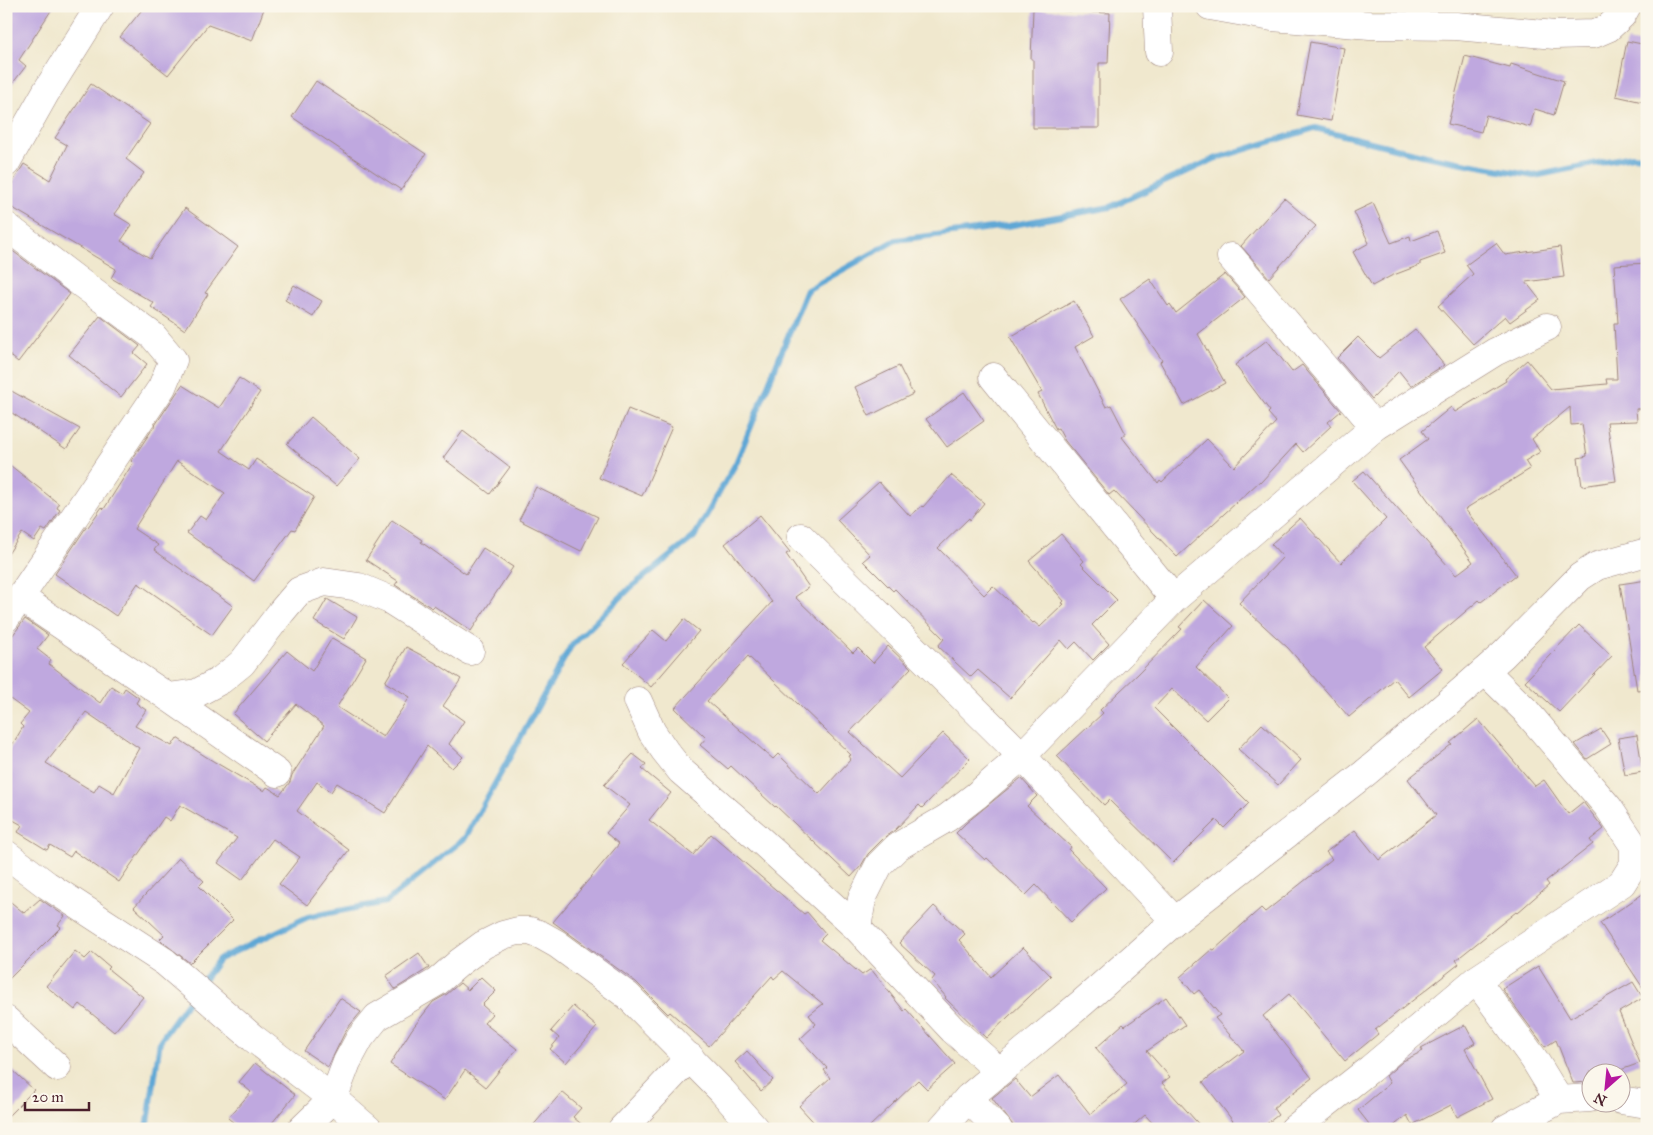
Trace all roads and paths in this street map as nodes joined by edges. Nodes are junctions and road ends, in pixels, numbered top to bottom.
1 (100, 6) edge
2 (1157, 6) edge
3 (1210, 6) edge
4 (1627, 6) edge
5 (1159, 52) dead end
6 (6, 163) edge
7 (6, 226) edge
8 (1231, 257) dead end
9 (1547, 327) dead end
10 (993, 377) dead end
11 (1375, 428) junction
12 (801, 537) dead end
13 (1647, 552) edge
14 (1174, 599) junction
15 (14, 608) edge
16 (470, 651) dead end
17 (1485, 671) junction
18 (168, 697) junction
19 (638, 701) dead end
20 (1022, 756) junction
21 (277, 774) dead end
22 (6, 854) edge
23 (1175, 921) junction
24 (857, 928) junction
25 (1476, 980) junction
26 (6, 1020) edge
27 (690, 1057) junction
28 (57, 1067) dead end
29 (999, 1072) junction
30 (968, 1098) junction
31 (333, 1099) junction
32 (1580, 1099) edge
33 (1560, 1100) junction
34 (1630, 1101) edge
35 (1647, 1104) edge
36 (302, 1129) edge
37 (368, 1129) edge
38 (622, 1129) edge
39 (755, 1129) edge
40 (941, 1129) edge
41 (998, 1129) edge
42 (1294, 1129) edge
43 (1505, 1129) edge

1 - 6 street
2 - 5 street
3 - 4 street
7 - 15 street
8 - 11 street
9 - 11 street
10 - 14 street
11 - 14 street
12 - 20 street
13 - 17 street
14 - 20 street
15 - 18 street
16 - 18 street
17 - 23 street
17 - 25 street
18 - 21 street
19 - 24 street
20 - 23 street
20 - 24 street
22 - 31 street
23 - 29 street
24 - 29 street
25 - 33 street
25 - 42 street
26 - 28 street
27 - 31 street
27 - 38 street
27 - 39 street
29 - 30 street
30 - 40 street
30 - 41 street
31 - 36 street
31 - 37 street
32 - 33 street
33 - 43 street
34 - 35 street

